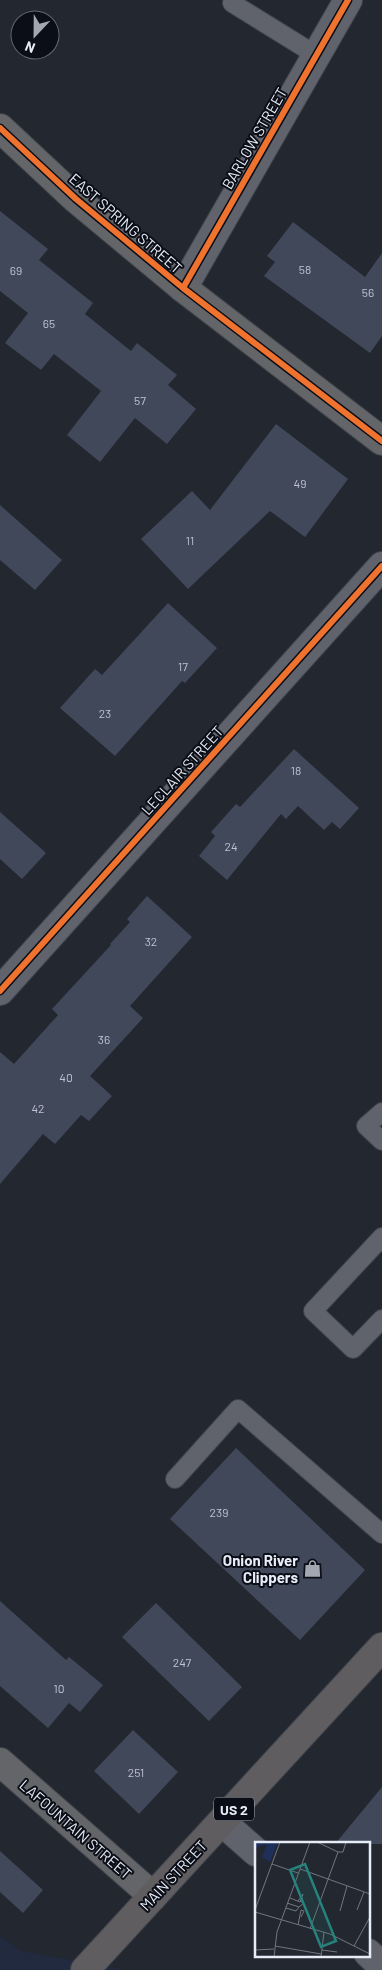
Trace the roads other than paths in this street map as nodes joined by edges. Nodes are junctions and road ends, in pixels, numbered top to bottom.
1 (348, 0) edge
2 (232, 3) dead end
3 (316, 55) junction
4 (0, 128) edge
5 (183, 288) junction
6 (382, 441) edge
7 (382, 566) edge
8 (0, 991) edge
9 (382, 1112) edge
10 (382, 1141) edge
11 (382, 1237) edge
12 (382, 1319) edge
13 (175, 1478) dead end
14 (382, 1534) edge
15 (382, 1647) edge
16 (0, 1762) edge
17 (222, 1822) junction
18 (255, 1851) edge
19 (153, 1896) junction
20 (370, 1955) edge
21 (382, 1966) edge
22 (86, 1970) edge

1 - 3 street, BARLOW STREET
2 - 3 lane
3 - 5 street, BARLOW STREET
4 - 5 street, EAST SPRING STREET
5 - 6 street, EAST SPRING STREET
7 - 8 street, LECLAIR STREET
9 - 10 lane
11 - 12 lane
13 - 14 lane
15 - 17 main road, MAIN STREET / US 2
16 - 19 street, LAFOUNTAIN STREET
17 - 18 street
17 - 19 main road, MAIN STREET / US 2
19 - 22 main road, MAIN STREET / US 2
20 - 21 street

